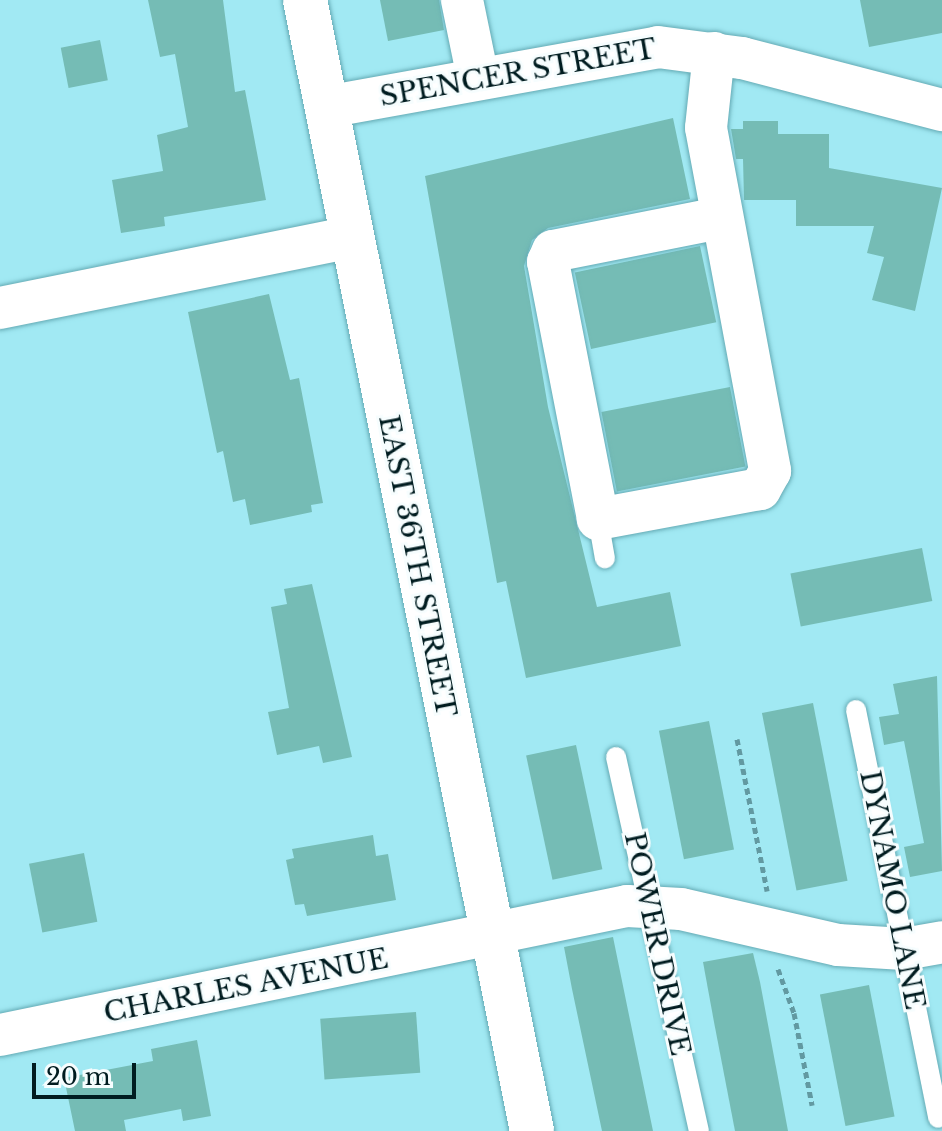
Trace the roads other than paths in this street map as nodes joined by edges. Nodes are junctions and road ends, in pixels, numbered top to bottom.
1 (305, 0) edge
2 (462, 0) edge
3 (714, 53) junction
4 (478, 78) junction
5 (326, 107) junction
6 (942, 110) edge
7 (720, 218) junction
8 (353, 237) junction
9 (0, 308) edge
10 (856, 710) dead end
11 (616, 757) dead end
12 (649, 907) junction
13 (492, 938) junction
14 (923, 946) edge
15 (0, 1035) edge
16 (938, 1118) dead end
17 (532, 1131) edge
18 (699, 1131) edge

1 - 5 street, EAST 36TH STREET
2 - 4 street
3 - 4 street, SPENCER STREET
3 - 6 street, SPENCER STREET
3 - 7 street
4 - 5 street, SPENCER STREET
5 - 8 street, EAST 36TH STREET
7 - 7 street
8 - 9 street
8 - 13 street, EAST 36TH STREET
10 - 14 lane, DYNAMO LANE
11 - 12 lane, POWER DRIVE
12 - 13 street, CHARLES AVENUE
12 - 14 street
12 - 18 lane, POWER DRIVE
13 - 15 street, CHARLES AVENUE
13 - 17 street, EAST 36TH STREET
14 - 16 lane, DYNAMO LANE

